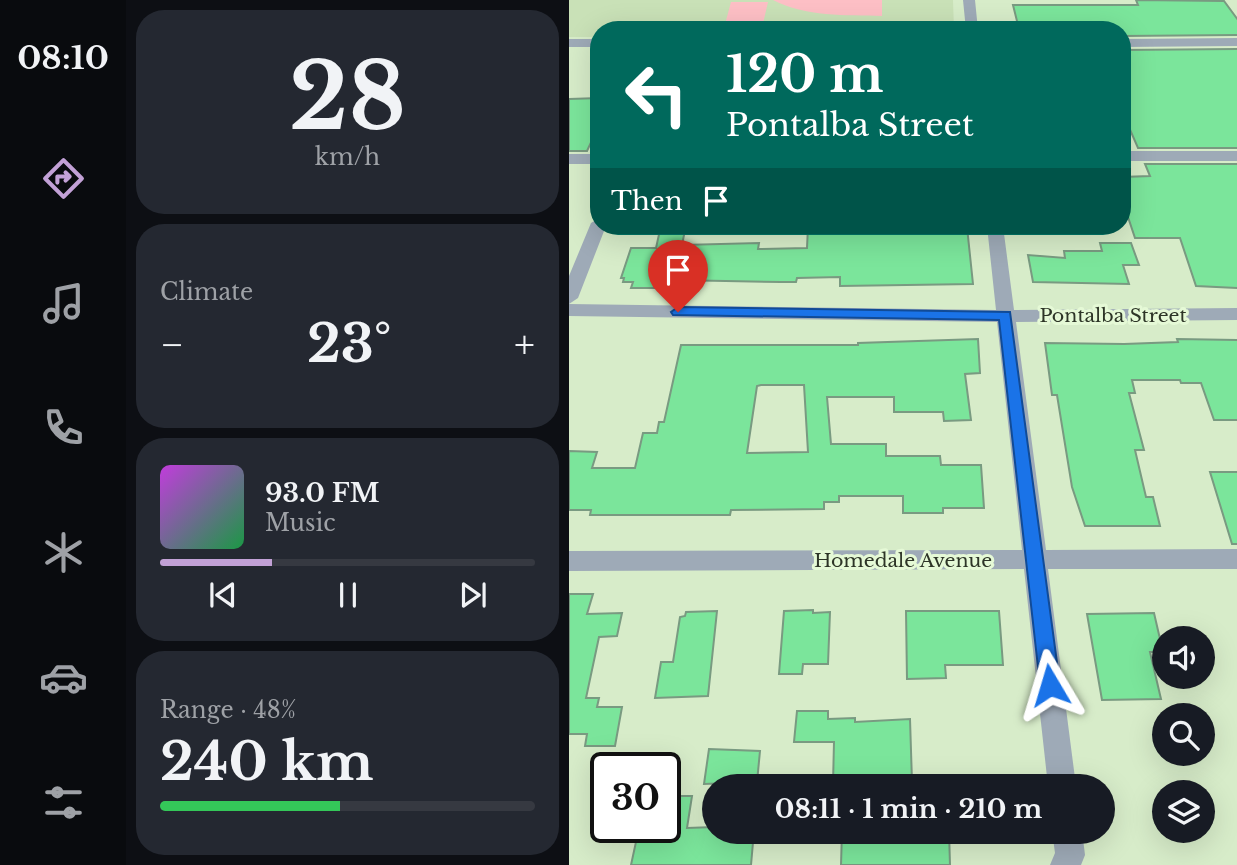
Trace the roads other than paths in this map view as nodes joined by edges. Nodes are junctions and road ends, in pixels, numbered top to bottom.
1 (969, 0) edge
2 (970, 21) edge
3 (1237, 42) edge
4 (569, 43) edge
5 (590, 43) edge
6 (1131, 43) edge
7 (1131, 156) edge
8 (1237, 156) edge
9 (569, 159) edge
10 (590, 159) edge
11 (594, 235) edge
12 (996, 235) edge
13 (569, 298) edge
14 (569, 310) edge
15 (1237, 314) edge
16 (1005, 316) junction
17 (1035, 559) junction
18 (1237, 559) edge
19 (569, 561) edge
20 (1061, 774) edge

1 - 2 street
3 - 6 street
4 - 5 street
7 - 8 street
9 - 10 street
11 - 13 street
12 - 16 street
14 - 16 street, Pontalba Street
15 - 16 street, Pontalba Street
16 - 17 street
17 - 18 street, Homedale Avenue
17 - 19 street, Homedale Avenue
17 - 20 street

